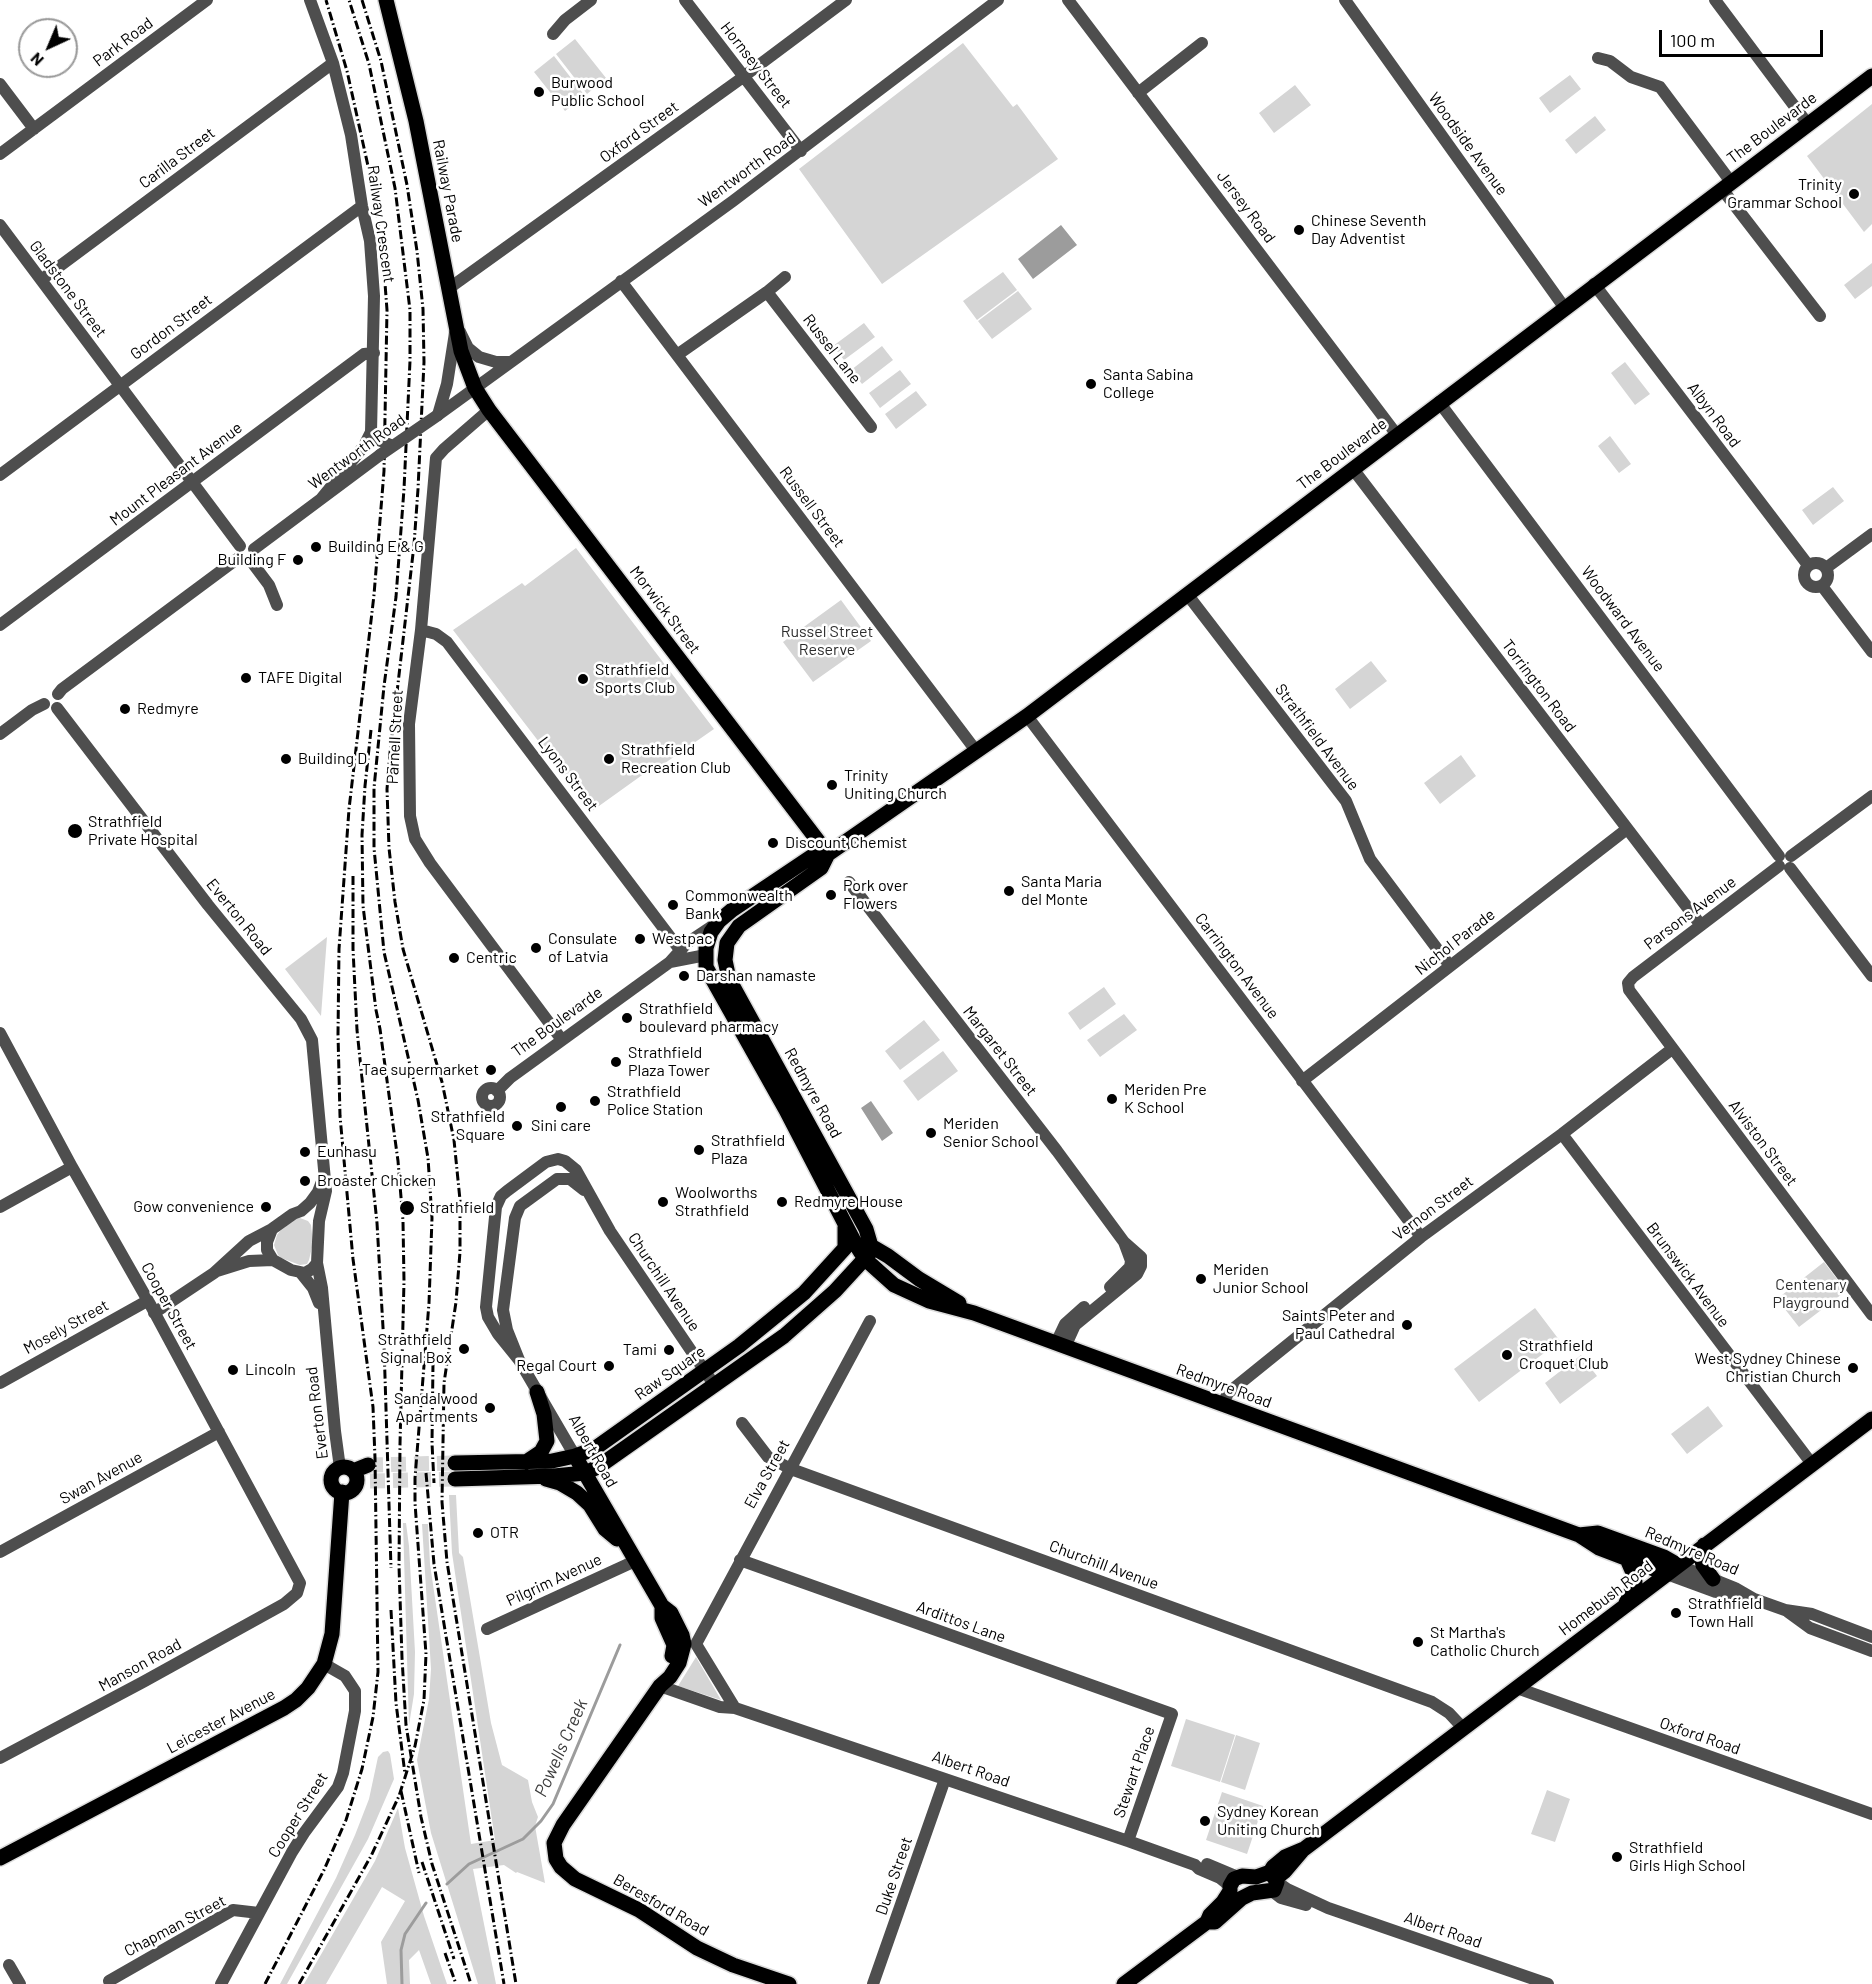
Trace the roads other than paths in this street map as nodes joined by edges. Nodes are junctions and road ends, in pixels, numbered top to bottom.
1 (207, 0) edge
2 (310, 0) edge
3 (386, 0) edge
4 (591, 0) edge
5 (685, 0) edge
6 (846, 0) edge
7 (998, 0) edge
8 (1068, 0) edge
9 (1345, 0) edge
10 (1715, 0) edge
11 (553, 34) dead end
12 (1202, 43) dead end
13 (1598, 58) dead end
14 (333, 63) junction
15 (1872, 76) edge
16 (744, 77) junction
17 (0, 84) edge
18 (1138, 93) junction
19 (1808, 123) junction
20 (34, 129) junction
21 (801, 151) junction
22 (0, 154) edge
23 (1726, 186) junction
24 (362, 206) junction
25 (0, 225) edge
26 (786, 277) dead end
27 (41, 280) junction
28 (621, 281) junction
29 (1594, 284) junction
30 (448, 289) junction
31 (767, 292) junction
32 (1564, 307) junction
33 (1820, 316) dead end
34 (456, 326) junction
35 (374, 353) junction
36 (677, 355) junction
37 (511, 362) junction
38 (120, 386) junction
39 (475, 388) junction
40 (1439, 402) junction
41 (489, 410) junction
42 (438, 414) junction
43 (871, 427) dead end
44 (370, 432) junction
45 (1397, 435) junction
46 (393, 446) junction
47 (1353, 468) junction
48 (0, 475) edge
49 (192, 483) junction
50 (321, 499) junction
51 (1872, 534) edge
52 (238, 553) junction
53 (252, 555) junction
54 (1808, 565) junction
55 (1826, 568) junction
56 (1822, 586) junction
57 (1187, 594) junction
58 (277, 605) dead end
59 (0, 625) edge
60 (421, 630) junction
61 (1872, 652) edge
62 (58, 694) junction
63 (44, 704) junction
64 (57, 708) junction
65 (1027, 716) junction
66 (0, 734) edge
67 (977, 752) junction
68 (1872, 796) edge
69 (1627, 829) junction
70 (828, 854) junction
71 (1785, 861) junction
72 (849, 882) dead end
73 (749, 917) junction
74 (719, 921) junction
75 (1700, 924) junction
76 (727, 942) joint
77 (680, 950) junction
78 (705, 955) junction
79 (670, 962) junction
80 (1450, 966) junction
81 (1872, 976) edge
82 (1629, 990) joint
83 (0, 1033) edge
84 (562, 1040) junction
85 (1672, 1049) junction
86 (1302, 1081) junction
87 (497, 1091) dead end
88 (1562, 1134) junction
89 (72, 1167) junction
90 (324, 1174) junction
91 (588, 1194) junction
92 (0, 1207) edge
93 (496, 1207) junction
94 (301, 1211) junction
95 (517, 1211) junction
96 (319, 1221) junction
97 (272, 1229) junction
98 (866, 1229) junction
99 (1421, 1237) junction
100 (1124, 1242) junction
101 (859, 1250) junction
102 (888, 1256) junction
103 (273, 1260) junction
104 (317, 1263) junction
105 (213, 1273) junction
106 (301, 1274) junction
107 (147, 1301) junction
108 (154, 1313) junction
109 (974, 1313) junction
110 (1872, 1315) edge
111 (323, 1319) junction
112 (870, 1321) dead end
113 (1065, 1323) junction
114 (1041, 1338) junction
115 (1060, 1345) junction
116 (519, 1360) junction
117 (704, 1370) junction
118 (0, 1383) edge
119 (716, 1386) junction
120 (537, 1392) junction
121 (1223, 1404) junction
122 (1872, 1419) edge
123 (742, 1423) dead end
124 (219, 1432) junction
125 (575, 1456) junction
126 (523, 1463) junction
127 (1812, 1464) junction
128 (791, 1469) junction
129 (585, 1473) junction
130 (358, 1474) junction
131 (539, 1477) junction
132 (342, 1492) junction
133 (1578, 1535) junction
134 (625, 1543) junction
135 (1704, 1545) junction
136 (0, 1552) edge
137 (1627, 1559) junction
138 (740, 1560) junction
139 (635, 1561) junction
140 (1673, 1570) junction
141 (1713, 1579) junction
142 (294, 1597) joint
143 (1754, 1599) junction
144 (662, 1606) junction
145 (1624, 1606) junction
146 (1785, 1610) junction
147 (677, 1623) junction
148 (487, 1629) dead end
149 (1872, 1637) edge
150 (696, 1644) junction
151 (1872, 1651) edge
152 (324, 1664) junction
153 (660, 1686) junction
154 (1517, 1688) junction
155 (735, 1708) junction
156 (1172, 1714) joint
157 (1463, 1728) junction
158 (0, 1758) edge
159 (945, 1779) junction
160 (1872, 1814) edge
161 (1128, 1841) junction
162 (0, 1858) edge
163 (1274, 1881) junction
164 (1235, 1888) junction
165 (259, 1913) junction
166 (9, 1965) dead end
167 (109, 1981) dead end
168 (20, 1984) edge
169 (221, 1984) edge
170 (789, 1984) edge
171 (873, 1984) edge
172 (1124, 1984) edge
173 (1548, 1984) edge

1 - 20 street, Park Road
2 - 14 street, Railway Crescent
3 - 30 main road, Railway Parade
4 - 11 street
5 - 16 street, Hornsey Street
6 - 16 street, Oxford Street
7 - 21 street, Wentworth Road
8 - 18 street, Jersey Road
9 - 32 street, Woodside Avenue
10 - 19 street
12 - 18 street
13 - 23 street
14 - 24 street, Railway Crescent
14 - 27 street, Carilla Street
15 - 19 main road, The Boulevarde
16 - 21 street, Hornsey Street
16 - 30 street, Oxford Street
17 - 20 street
18 - 45 street, Jersey Road
19 - 23 main road, The Boulevarde
20 - 22 street, Park Road
21 - 28 street, Wentworth Road
23 - 29 main road, The Boulevarde
23 - 33 street
24 - 35 street, Railway Crescent
24 - 38 street, Gordon Street
25 - 27 street, Gladstone Street
26 - 31 street
27 - 38 street, Gladstone Street
28 - 36 street, Russell Street
28 - 37 street, Wentworth Road
29 - 32 main road, The Boulevarde
29 - 54 street, Albyn Road
30 - 34 main road, Railway Parade
31 - 36 street
31 - 43 street, Russel Lane
32 - 40 main road, The Boulevarde
34 - 37 street
34 - 39 main road, Railway Parade
34 - 42 street
35 - 44 street, Railway Crescent
35 - 49 street, Mount Pleasant Avenue
36 - 67 street, Russell Street
37 - 39 street, Wentworth Road
38 - 48 street, Gordon Street
38 - 49 street, Gladstone Street
39 - 41 main road, Morwick Street
39 - 42 street, Wentworth Road
40 - 45 main road, The Boulevarde
40 - 71 street, Woodward Avenue
41 - 60 street, Parnell Street
41 - 70 main road, Morwick Street
42 - 46 street, Wentworth Road, bridge
44 - 46 street, bridge
44 - 50 street
45 - 47 main road, The Boulevarde
46 - 50 street, Wentworth Road, bridge
47 - 57 main road, The Boulevarde
47 - 69 street, Torrington Road
49 - 52 street, Gladstone Street
49 - 59 street, Mount Pleasant Avenue
50 - 53 street, Wentworth Road
51 - 55 street
52 - 53 street
52 - 62 street
53 - 58 street
54 - 55 street
54 - 56 street
55 - 56 street
56 - 61 street
57 - 65 main road, The Boulevarde
57 - 80 street, Strathfield Avenue
60 - 77 street, Lyons Street
60 - 84 street, Parnell Street
62 - 63 street
62 - 64 street
63 - 64 street
63 - 66 street
64 - 90 street, Everton Road
65 - 67 main road, The Boulevarde
65 - 86 street, Carrington Avenue
67 - 70 main road, The Boulevarde
68 - 71 street, Parsons Avenue
69 - 75 street, Torrington Road
69 - 80 street, Nichol Parade
70 - 73 main road, The Boulevarde
70 - 74 main road, The Boulevarde
71 - 75 street, Parsons Avenue
71 - 81 street, Woodward Avenue
72 - 100 street, Margaret Street
73 - 76 main road, The Boulevarde
73 - 78 main road
74 - 77 street, The Boulevarde
74 - 78 main road, The Boulevarde
75 - 82 street, Parsons Avenue
76 - 98 main road, Redmyre Road
77 - 79 street, The Boulevarde
78 - 79 street, The Boulevarde
78 - 101 main road, Redmyre Road
79 - 84 street, The Boulevarde
80 - 86 street, Nichol Parade
82 - 85 street, Alviston Street
83 - 89 street, Cooper Street
84 - 87 street, The Boulevarde
85 - 88 street, Vernon Street
85 - 110 street, Alviston Street
86 - 99 street, Carrington Avenue
88 - 99 street, Vernon Street
88 - 127 street, Brunswick Avenue
89 - 92 street
89 - 107 street, Cooper Street
90 - 94 street
90 - 96 street, Everton Road
91 - 93 street
91 - 95 street
91 - 117 street, Churchill Avenue
93 - 95 street
93 - 116 street, Albert Road
94 - 96 street
94 - 97 street
95 - 116 street, Albert Road
96 - 104 street
97 - 103 street
97 - 105 street
98 - 101 main road, Redmyre Road
98 - 102 main road
99 - 121 street, Vernon Street
100 - 113 street, Margaret Street
100 - 115 street, Margaret Street
101 - 102 main road
101 - 109 main road, Redmyre Road
101 - 117 main road, Raw Square
101 - 119 main road, Raw Square
102 - 109 main road
103 - 105 street
103 - 106 street
104 - 106 street
104 - 111 street
105 - 108 street
106 - 111 street
107 - 108 street, Cooper Street
107 - 118 street, Mosely Street
108 - 124 street, Cooper Street
109 - 114 main road, Redmyre Road
111 - 130 street, Everton Road
112 - 128 street, Elva Street
113 - 114 street, Margaret Street
113 - 115 street, Margaret Street
114 - 115 main road, Redmyre Road
115 - 121 main road, Redmyre Road
116 - 120 street, Albert Road
117 - 119 street, Churchill Avenue
117 - 125 main road, Raw Square
119 - 129 main road, Raw Square
120 - 125 street, Albert Road
120 - 126 main road
121 - 133 main road, Redmyre Road
122 - 127 main road, Homebush Road
123 - 128 street, Churchill Avenue
124 - 136 street, Swan Avenue
124 - 142 street, Cooper Street
125 - 126 main road, Raw Square
125 - 129 main road, Albert Road
126 - 131 main road, Raw Square
127 - 135 main road, Homebush Road
128 - 138 street, Elva Street
128 - 157 street, Churchill Avenue
129 - 131 main road, Raw Square
129 - 134 main road, Albert Road
130 - 132 main road
130 - 132 main road, Leicester Avenue
131 - 134 main road
132 - 152 main road, Leicester Avenue
133 - 137 main road, Redmyre Road
133 - 140 main road, Redmyre Road
134 - 139 main road, Albert Road
135 - 140 main road, Homebush Road
135 - 141 main road
137 - 140 main road, Redmyre Road
137 - 145 main road
138 - 150 street, Elva Street
138 - 156 street, Ardittos Lane
139 - 144 main road
139 - 148 street, Pilgrim Avenue
140 - 141 street, Redmyre Road
140 - 143 street, Redmyre Road
140 - 145 main road, Homebush Road
141 - 143 street, Redmyre Road
142 - 158 street, Manson Road
143 - 146 street, Redmyre Road
144 - 147 main road
144 - 153 main road
145 - 154 main road, Homebush Road
146 - 149 street, Redmyre Road
146 - 151 street, Redmyre Road
147 - 150 main road
147 - 153 main road
150 - 155 street
152 - 162 main road, Leicester Avenue
152 - 165 street, Cooper Street
153 - 155 street, Albert Road
153 - 170 main road, Beresford Road
154 - 157 main road, Homebush Road
154 - 160 street, Oxford Road
155 - 159 street, Albert Road
156 - 161 street, Stewart Place
157 - 163 main road, Homebush Road
159 - 161 street, Albert Road
159 - 171 street, Duke Street
161 - 164 street, Albert Road
163 - 164 main road, Homebush Road
163 - 164 main road, Homebush Road
163 - 173 street, Albert Road
164 - 172 main road, Homebush Road
165 - 167 street, Chapman Street
165 - 169 street, Cooper Street
166 - 168 street

